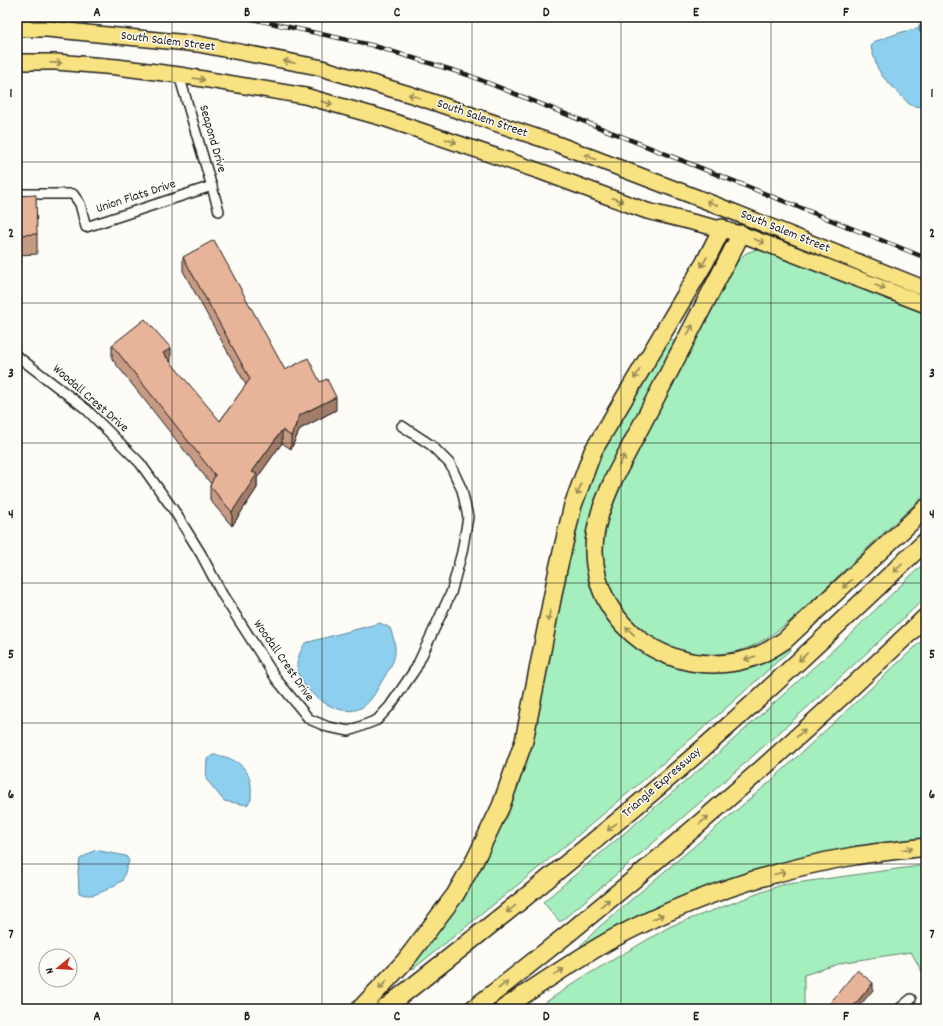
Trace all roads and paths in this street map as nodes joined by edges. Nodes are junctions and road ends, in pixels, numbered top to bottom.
1 (17, 29) edge
2 (17, 62) edge
3 (179, 75) junction
4 (212, 186) junction
5 (17, 194) edge
6 (219, 211) dead end
7 (731, 211) junction
8 (748, 218) junction
9 (722, 228) junction
10 (741, 234) junction
11 (926, 289) edge
12 (926, 305) edge
13 (17, 356) edge
14 (402, 426) dead end
15 (926, 508) edge
16 (926, 541) edge
17 (926, 616) edge
18 (926, 847) edge
19 (911, 999) dead end
20 (360, 1009) edge
21 (384, 1009) edge
22 (473, 1009) edge
23 (504, 1009) edge
24 (899, 1009) edge

7 -> 1 main road, South Salem Street
2 -> 3 main road, South Salem Street
3 - 4 street, Seapond Drive
3 -> 9 main road, South Salem Street
4 - 5 street, Union Flats Drive
4 - 6 street, Seapond Drive
7 - 8 main road, South Salem Street
7 - 9 main road
8 - 10 main road
8 - 11 main road, South Salem Street
9 - 10 main road, South Salem Street
9 -> 20 highway
10 -> 12 main road, South Salem Street
15 -> 10 highway
13 - 14 street, Woodall Crest Drive
16 -> 21 highway, Triangle Expressway
22 -> 17 highway
23 -> 18 highway
19 - 24 street

